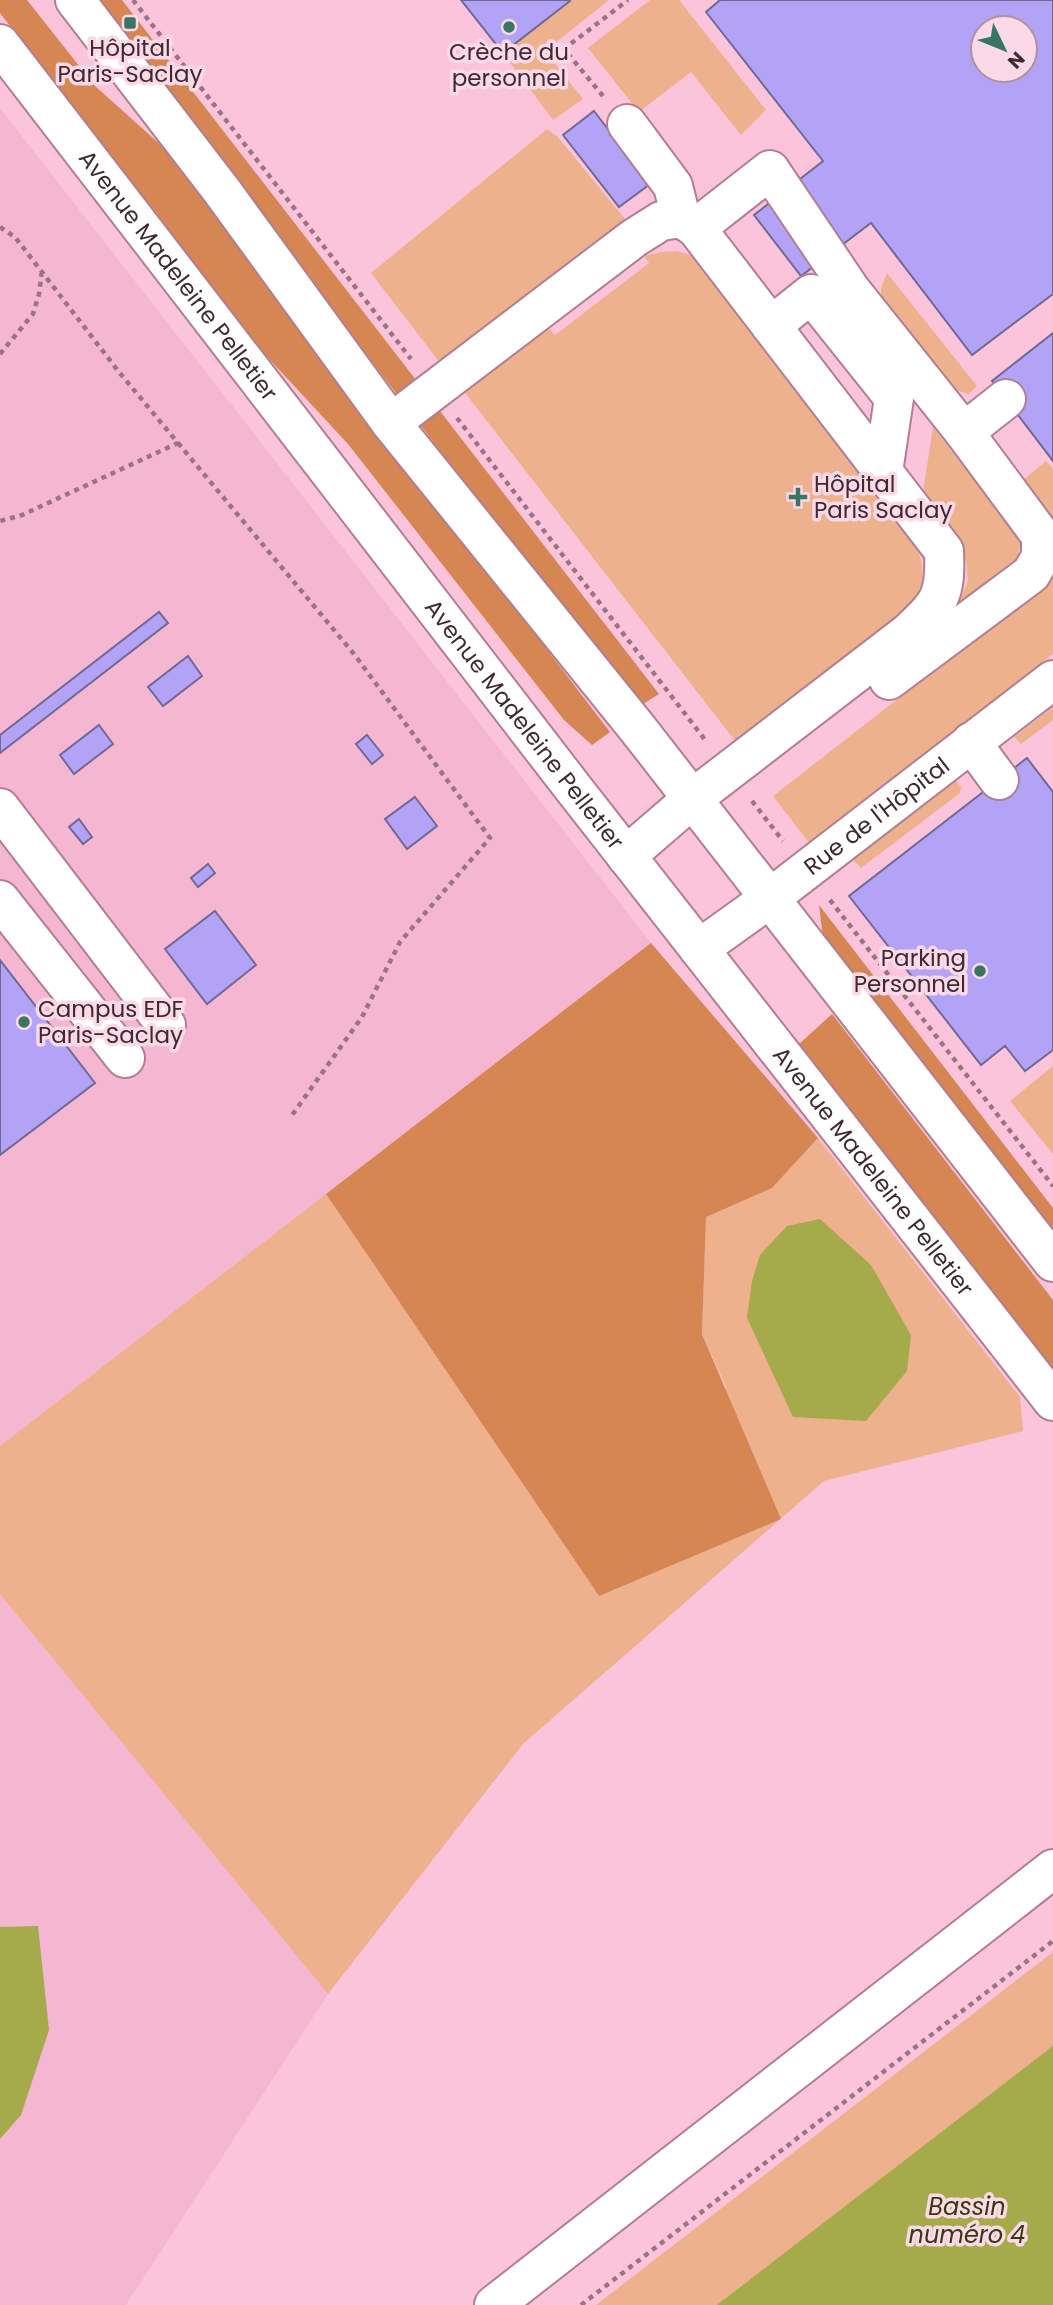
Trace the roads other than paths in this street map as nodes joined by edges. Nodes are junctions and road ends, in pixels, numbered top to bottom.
1 (75, 0) edge
2 (0, 44) edge
3 (627, 124) road end
4 (688, 223) junction
5 (771, 326) junction
6 (1006, 400) dead end
7 (391, 423) junction
8 (964, 432) junction
9 (883, 472) junction
10 (1053, 680) edge
11 (971, 742) junction
12 (735, 780) junction
13 (999, 780) dead end
14 (698, 807) junction
15 (0, 808) edge
16 (631, 862) junction
17 (770, 898) junction
18 (0, 900) edge
19 (699, 948) junction
20 (166, 1025) dead end
21 (125, 1058) dead end
22 (1053, 1262) edge
23 (1053, 1401) edge
24 (1053, 1869) edge
25 (494, 2305) edge

1 - 7 street
2 - 16 street, Avenue Madeleine Pelletier
3 - 4 street
4 - 5 street
4 - 7 street
4 - 8 street
5 - 9 street
5 - 9 street
6 - 8 street
7 - 14 street
8 - 12 street
9 - 12 street
10 - 11 street, Rue de l'Hôpital
11 - 13 street
11 - 17 street, Rue de l'Hôpital
12 - 14 street
14 - 16 street
14 - 17 street
15 - 20 street
16 - 19 street, Avenue Madeleine Pelletier
17 - 19 street, Rue de l'Hôpital
17 - 22 street
18 - 21 street
19 - 23 street, Avenue Madeleine Pelletier
24 - 25 street

